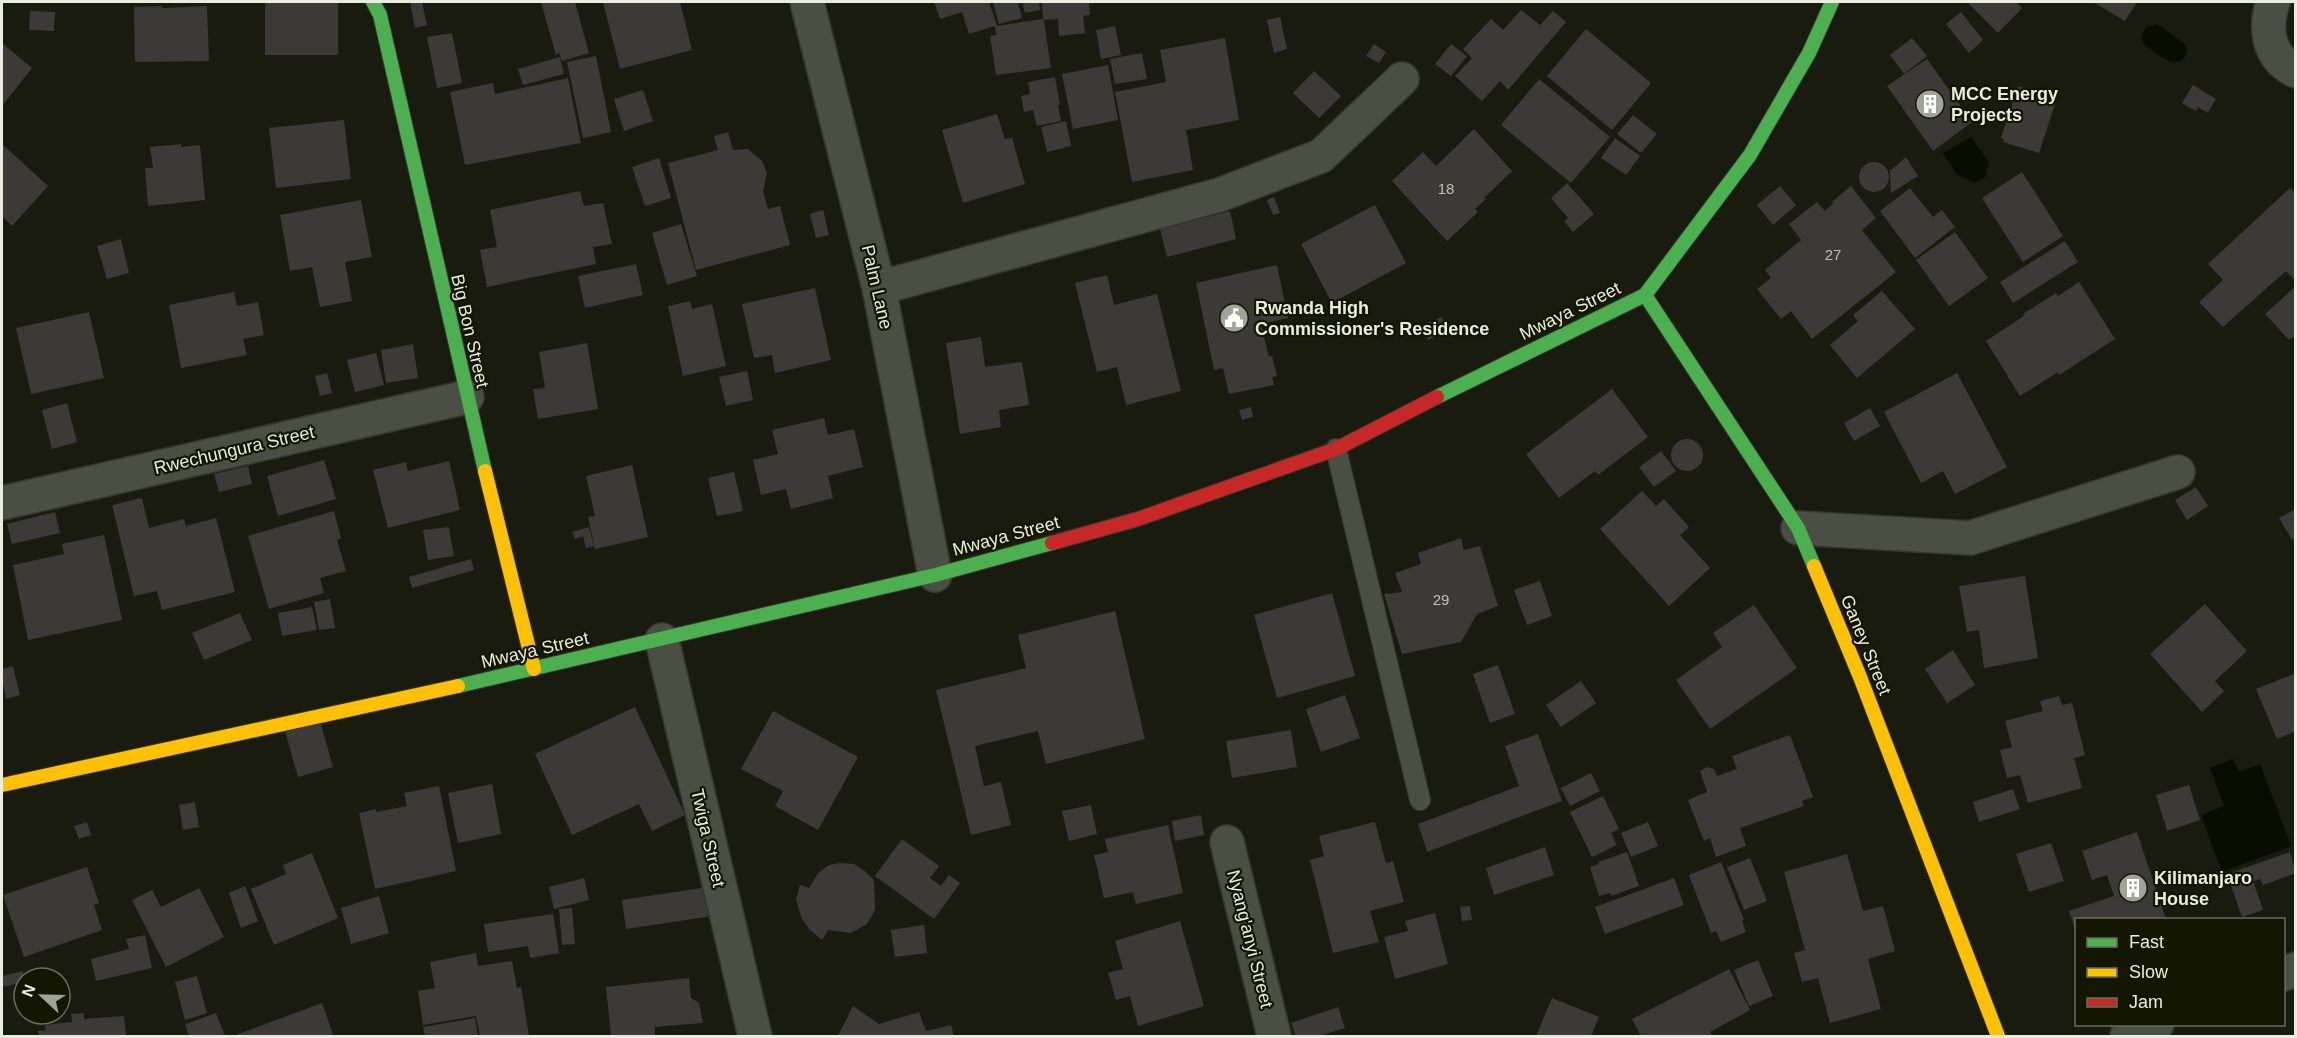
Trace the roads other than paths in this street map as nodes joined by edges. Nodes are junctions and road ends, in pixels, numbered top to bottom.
1 (373, 2) edge
2 (807, 2) edge
3 (1832, 2) edge
4 (2273, 2) edge
5 (2295, 71) edge
6 (1402, 79) dead end
7 (879, 288) junction
8 (1645, 296) junction
9 (467, 397) junction
10 (1336, 449) junction
11 (2178, 472) dead end
12 (2, 503) edge
13 (1798, 528) junction
14 (935, 575) junction
15 (662, 640) junction
16 (534, 669) junction
17 (2, 785) edge
18 (1420, 800) dead end
19 (1227, 842) dead end
20 (2152, 1026) edge
21 (755, 1036) edge
22 (1274, 1036) edge
23 (1998, 1036) edge
24 (2127, 1036) edge

1 - 9 street, Big Bon Street
2 - 7 street, Palm Lane
3 - 8 street, Mwaya Street
4 - 5 street
6 - 7 street
7 - 14 street, Palm Lane
8 - 10 street, Mwaya Street
8 - 13 street, Ganey Street
9 - 12 street, Rwechungura Street
9 - 16 street, Big Bon Street
10 - 14 street, Mwaya Street
10 - 18 lane
11 - 13 street
13 - 23 street, Ganey Street
14 - 15 street, Mwaya Street
15 - 16 street, Mwaya Street
15 - 21 street, Twiga Street
16 - 17 street, Mwaya Street
19 - 22 street, Nyang'anyi Street
20 - 24 street

